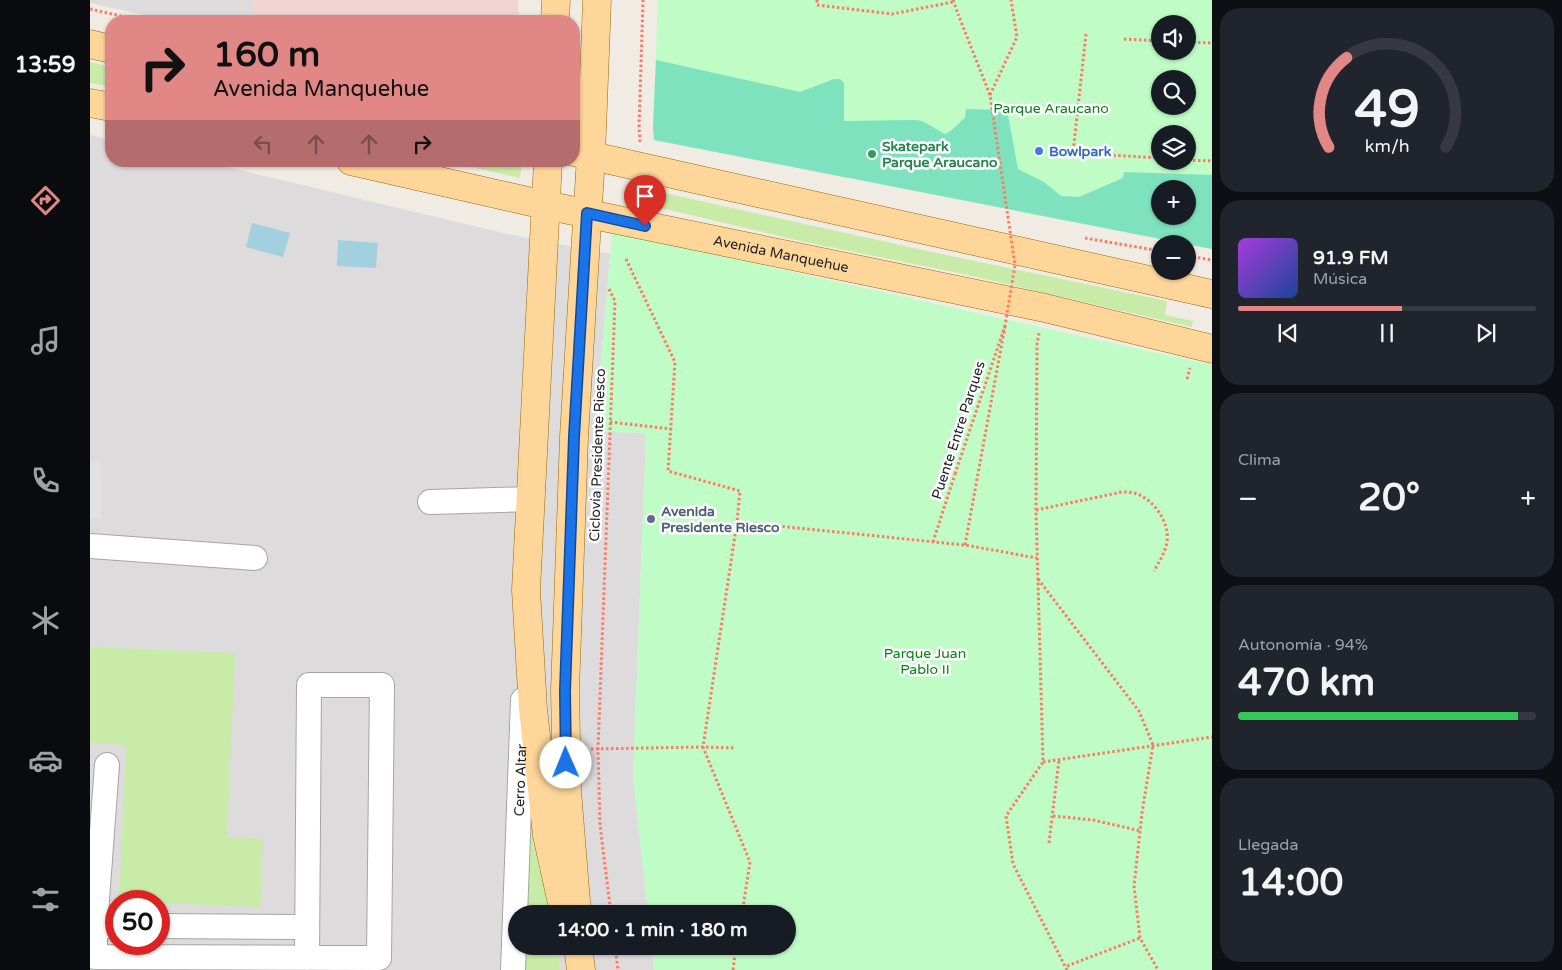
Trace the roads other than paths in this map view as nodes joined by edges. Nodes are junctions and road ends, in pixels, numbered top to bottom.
1 (556, 0) edge
2 (598, 0) edge
3 (555, 15) edge
4 (90, 44) edge
5 (105, 48) edge
6 (90, 102) edge
7 (105, 106) edge
8 (582, 154) edge
9 (377, 167) edge
10 (548, 167) edge
11 (545, 205) junction
12 (587, 213) junction
13 (1212, 294) edge
14 (1212, 348) edge
15 (531, 499) junction
16 (430, 502) dead end
17 (90, 546) edge
18 (255, 558) dead end
19 (526, 590) junction
20 (107, 765) dead end
21 (106, 890) edge
22 (563, 905) edge
23 (576, 905) edge
24 (170, 926) edge
25 (307, 927) junction
26 (105, 929) edge
27 (307, 958) junction
28 (350, 964) edge
29 (514, 970) edge

1 - 3 main road
2 - 8 main road
4 - 5 main road
6 - 7 main road
8 - 12 main road
8 - 13 main road
9 - 11 main road, Avenida Manquehue
10 - 11 main road
11 - 12 main road, Avenida Manquehue
11 - 15 main road
12 - 14 main road, Avenida Manquehue
12 - 23 main road
15 - 16 street
15 - 19 main road
17 - 18 street
19 - 22 main road
19 - 29 street, Cerro Altar
20 - 21 street
24 - 25 street
25 - 27 street
25 - 28 street
26 - 27 street
27 - 28 street

